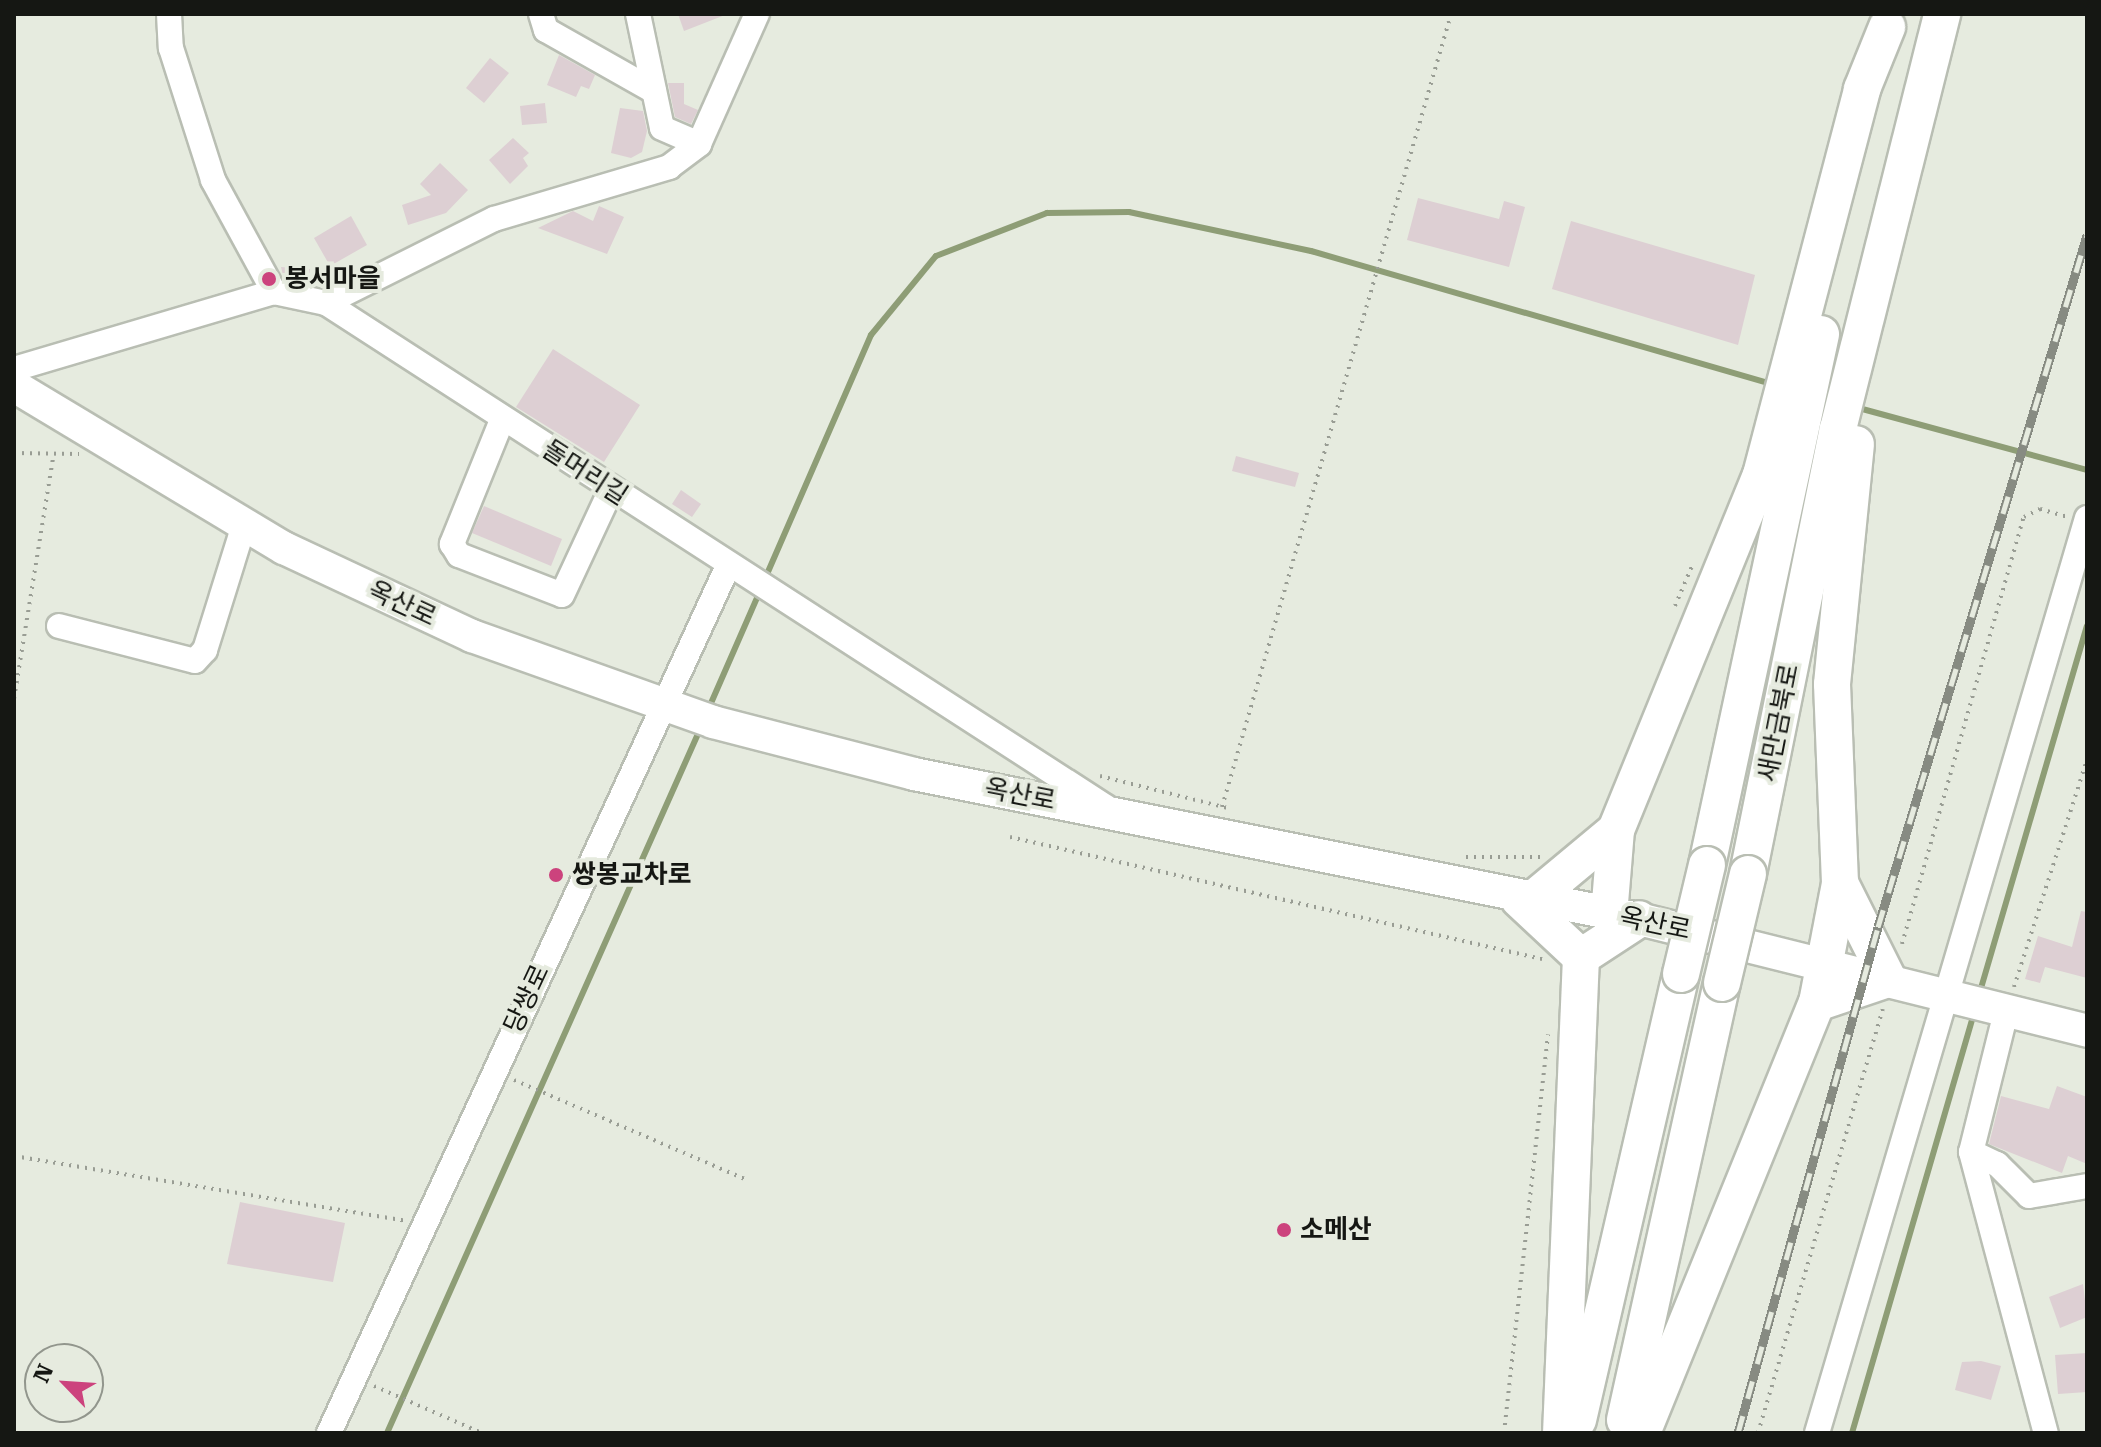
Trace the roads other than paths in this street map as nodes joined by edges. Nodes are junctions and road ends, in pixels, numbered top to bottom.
1 (169, 14) edge
2 (541, 14) edge
3 (638, 14) edge
4 (757, 14) edge
5 (1942, 14) edge
6 (1889, 21) edge
7 (654, 91) junction
8 (699, 144) junction
9 (274, 292) junction
10 (326, 303) junction
11 (14, 369) edge
12 (14, 386) edge
13 (1789, 418) junction
14 (502, 420) junction
15 (1847, 431) junction
16 (611, 490) junction
17 (2086, 520) edge
18 (244, 525) junction
19 (728, 566) junction
20 (59, 626) dead end
21 (671, 708) junction
22 (1119, 816) junction
23 (1616, 830) junction
24 (1840, 883) junction
25 (1525, 900) junction
26 (1624, 917) junction
27 (1581, 962) junction
28 (1830, 964) junction
29 (1891, 979) junction
30 (1948, 992) junction
31 (1817, 1003) junction
32 (1998, 1010) junction
33 (2087, 1031) edge
34 (1971, 1152) junction
35 (2087, 1186) edge
36 (329, 1433) edge
37 (1561, 1433) edge
38 (1575, 1433) edge
39 (1622, 1433) edge
40 (1642, 1433) edge
41 (1817, 1433) edge
42 (2046, 1433) edge

1 - 9 street
2 - 7 street
3 - 7 street
4 - 8 street
5 - 15 highway
6 - 13 highway
7 - 8 street
8 - 10 street
9 - 10 street, 돌머리길
9 - 11 street, 돌머리길
10 - 14 street, 돌머리길
12 - 18 main road, 옥산로
13 - 23 highway
13 - 38 highway, 새만금북로, bridge
14 - 16 street, 돌머리길
14 - 16 street
15 - 24 highway
15 - 39 highway, 새만금북로, bridge
16 - 19 street, 돌머리길
17 - 30 street
18 - 20 street
18 - 21 main road, 옥산로
19 - 21 street, 당쌍로
19 - 22 street, 돌머리길
21 - 22 main road, 옥산로
21 - 36 street, 당쌍로
22 - 25 main road, 옥산로
23 - 25 highway
23 - 26 highway
24 - 28 highway
24 - 29 highway
25 - 26 main road, 옥산로
25 - 27 highway
26 - 27 highway
26 - 28 main road, 옥산로
27 - 37 highway
28 - 29 main road, 옥산로
28 - 31 highway
29 - 30 main road, 옥산로
29 - 31 highway
30 - 32 main road, 옥산로
30 - 41 street
31 - 40 highway
32 - 33 main road, 옥산로
32 - 34 street
34 - 35 street
34 - 42 street

